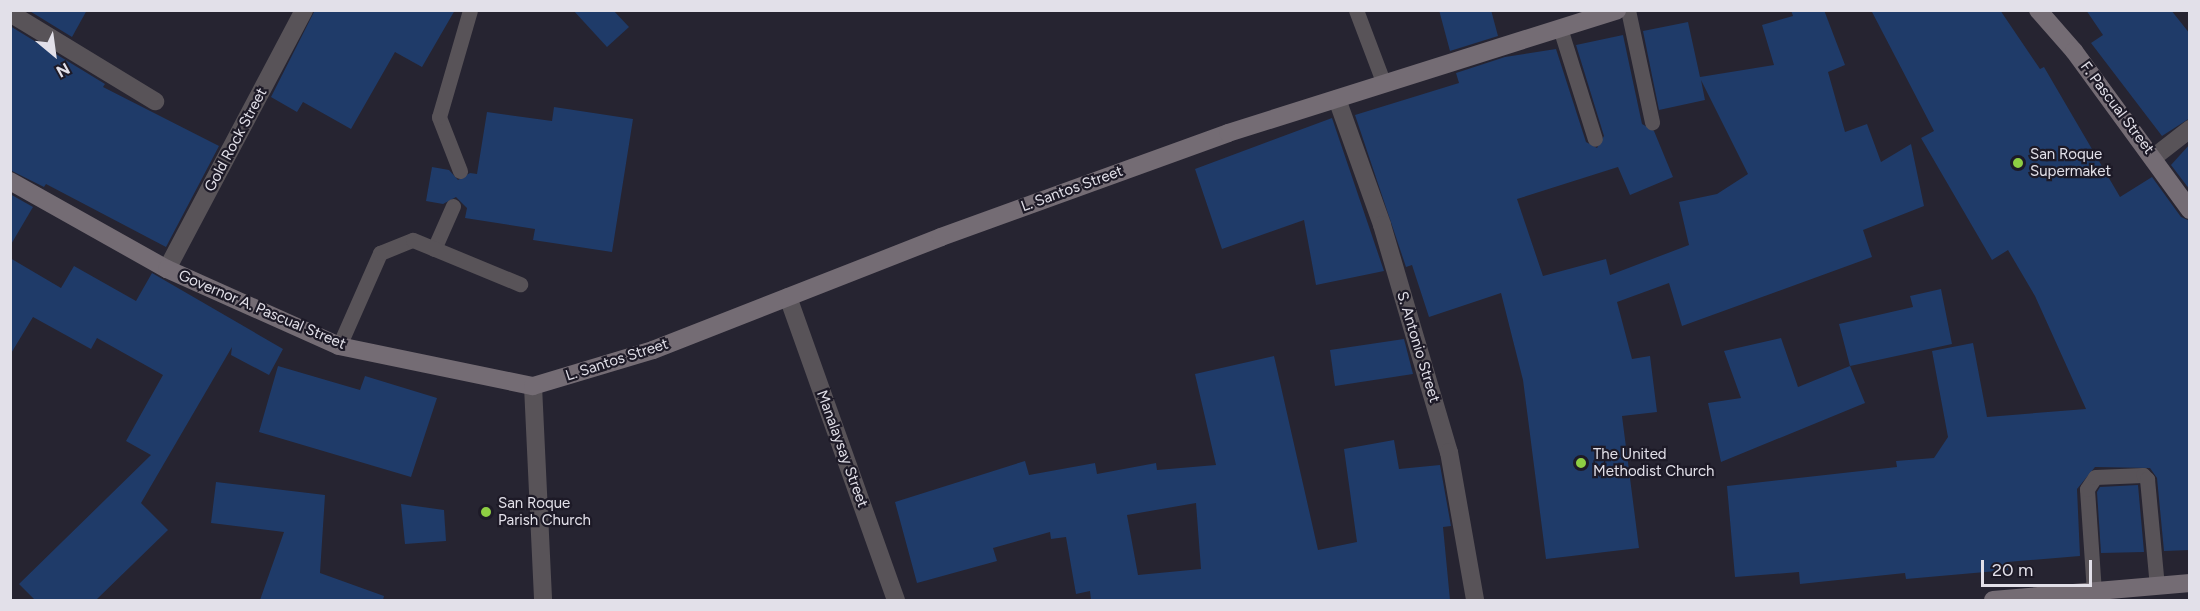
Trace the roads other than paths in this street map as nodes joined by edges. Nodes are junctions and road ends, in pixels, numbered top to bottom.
1 (304, 10) edge
2 (470, 10) edge
3 (1356, 10) edge
4 (1617, 10) edge
5 (1628, 10) edge
6 (2038, 10) edge
7 (10, 14) edge
8 (1560, 28) junction
9 (1384, 84) junction
10 (1336, 99) junction
11 (155, 101) dead end
12 (1652, 122) dead end
13 (2190, 129) edge
14 (1595, 139) dead end
15 (2154, 157) junction
16 (460, 171) dead end
17 (10, 181) edge
18 (453, 206) dead end
19 (2190, 210) edge
20 (434, 249) junction
21 (168, 269) junction
22 (520, 284) dead end
23 (788, 297) junction
24 (339, 346) junction
25 (533, 386) junction
26 (2190, 583) edge
27 (2094, 592) junction
28 (2158, 593) edge
29 (543, 600) edge
30 (896, 600) edge
31 (1475, 600) edge
32 (1993, 600) edge

1 - 21 street, Gold Rock Street
2 - 16 lane
3 - 9 lane
4 - 8 main road, L. Santos Street
5 - 12 lane
6 - 15 main road, F. Pascual Street
7 - 11 street
8 - 9 main road, L. Santos Street
8 - 14 lane
9 - 10 main road, L. Santos Street
10 - 23 main road, L. Santos Street
10 - 31 street, S. Antonio Street
13 - 15 street
15 - 19 main road, F. Pascual Street
17 - 21 main road, Governor A. Pascual Street
18 - 20 lane
20 - 22 lane
20 - 24 lane
21 - 24 main road, Governor A. Pascual Street
23 - 25 main road, L. Santos Street
23 - 30 street, Manalaysay Street
24 - 25 main road, Governor A. Pascual Street
25 - 29 street
26 - 28 main road
27 - 28 main road
27 - 28 lane
27 - 32 main road

